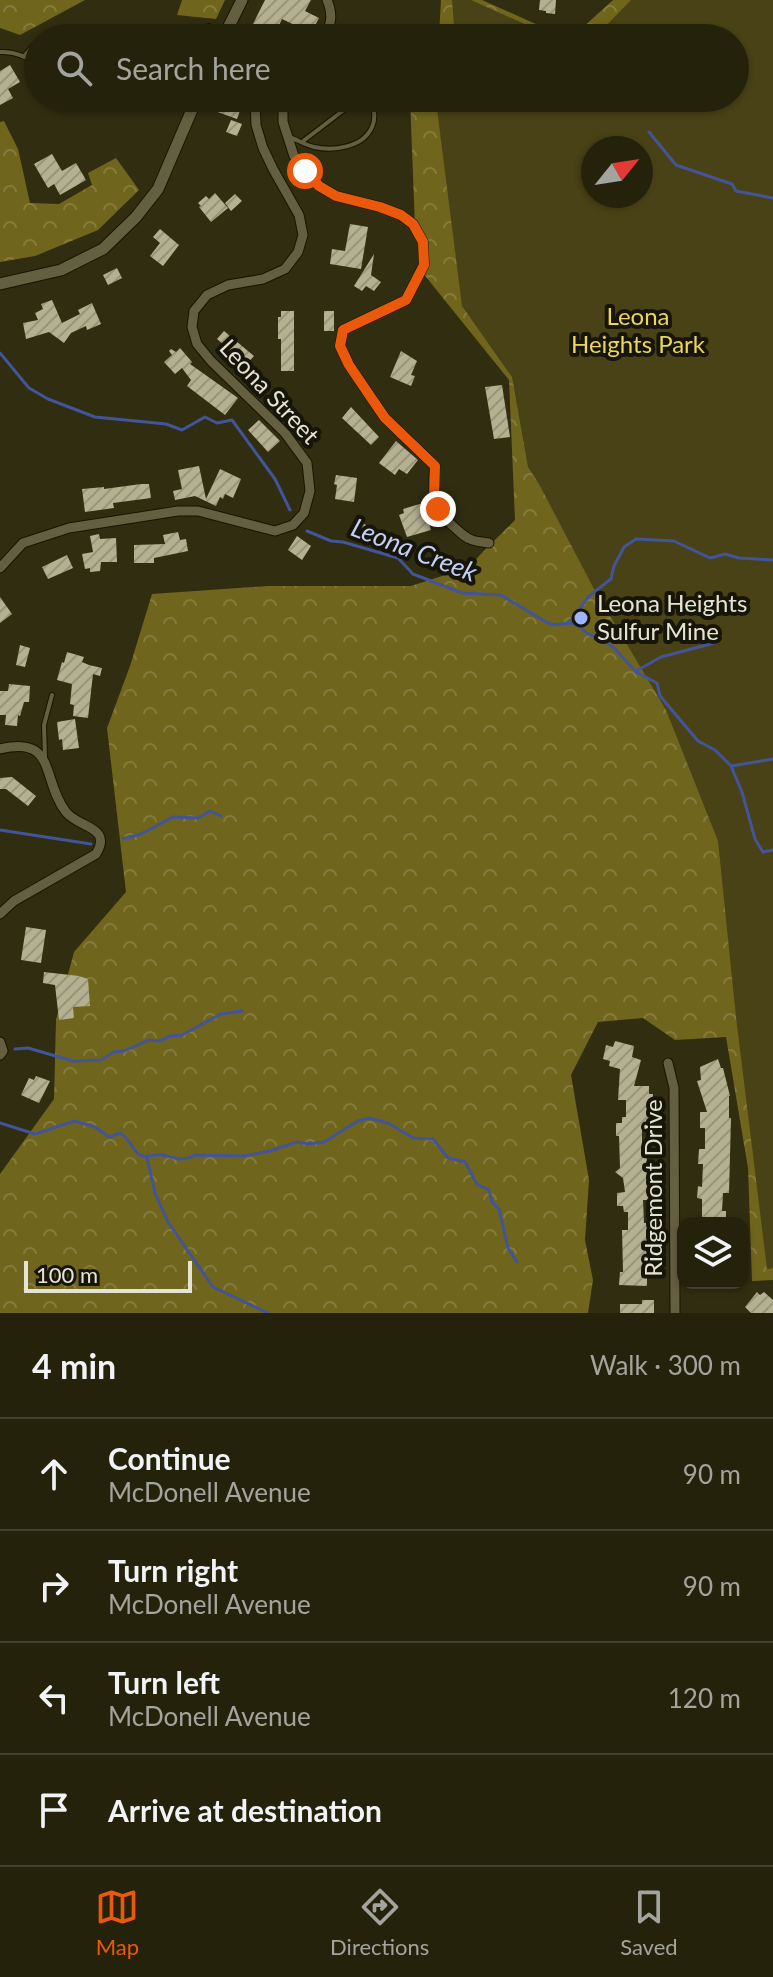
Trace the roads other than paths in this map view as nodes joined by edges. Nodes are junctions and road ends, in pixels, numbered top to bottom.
1 (242, 0) edge
2 (327, 0) edge
3 (231, 24) edge
4 (330, 24) edge
5 (0, 52) edge
6 (24, 56) edge
7 (191, 112) edge
8 (256, 112) edge
9 (283, 112) edge
10 (341, 112) edge
11 (374, 112) edge
12 (287, 137) junction
13 (302, 142) junction
14 (0, 284) edge
15 (489, 543) dead end
16 (0, 568) edge
17 (52, 695) dead end
18 (0, 749) edge
19 (45, 760) junction
20 (0, 914) edge
21 (0, 1042) edge
22 (0, 1055) edge
23 (668, 1063) dead end
24 (675, 1313) edge

1 - 3 street
2 - 4 street
5 - 6 lane
7 - 14 street
8 - 16 street, Leona Street
9 - 12 street
10 - 13 lane
11 - 13 lane
12 - 13 lane
12 - 15 street
17 - 19 lane
18 - 19 street
19 - 20 street
21 - 22 street
23 - 24 street, Ridgemont Drive

